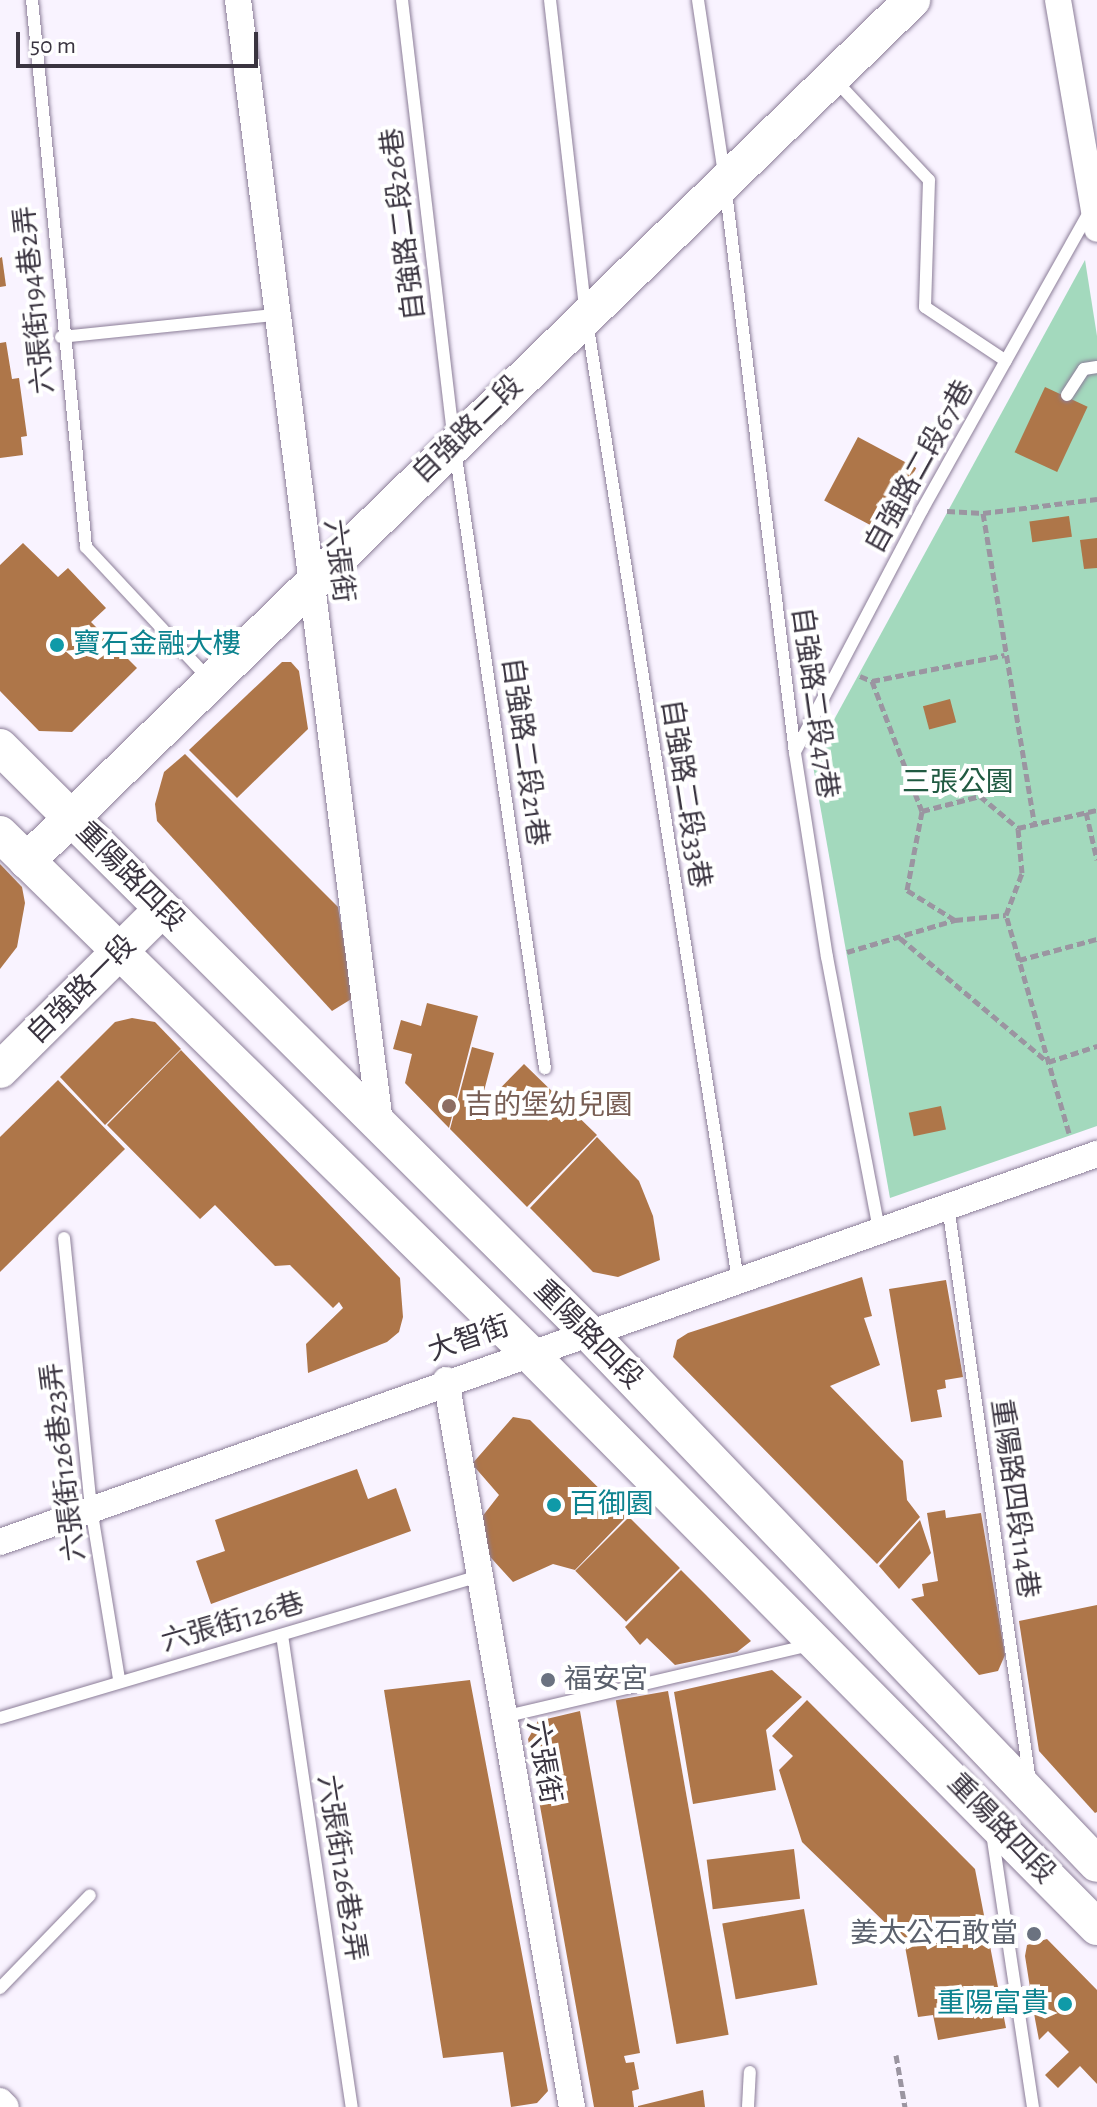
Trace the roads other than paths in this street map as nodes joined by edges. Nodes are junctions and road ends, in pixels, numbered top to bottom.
1 (32, 0) edge
2 (238, 0) edge
3 (402, 0) edge
4 (550, 0) edge
5 (698, 0) edge
6 (912, 0) edge
7 (1058, 0) edge
8 (832, 77) junction
9 (725, 181) junction
10 (1095, 218) edge
11 (275, 315) junction
12 (586, 315) junction
13 (61, 337) junction
14 (1006, 361) junction
15 (1097, 367) edge
16 (1067, 395) dead end
17 (454, 443) junction
18 (308, 584) junction
19 (210, 680) junction
20 (0, 747) edge
21 (795, 753) junction
22 (69, 816) junction
23 (0, 834) edge
24 (27, 861) junction
25 (162, 909) junction
26 (119, 955) junction
27 (545, 1068) dead end
28 (0, 1070) edge
29 (381, 1130) junction
30 (1087, 1157) edge
31 (948, 1204) junction
32 (879, 1229) junction
33 (64, 1238) dead end
34 (738, 1280) junction
35 (588, 1332) junction
36 (528, 1352) junction
37 (446, 1380) junction
38 (91, 1508) junction
39 (0, 1542) edge
40 (479, 1576) junction
41 (282, 1635) junction
42 (819, 1643) junction
43 (119, 1679) junction
44 (503, 1717) junction
45 (0, 1718) edge
46 (1033, 1801) junction
47 (990, 1818) junction
48 (1097, 1864) edge
49 (90, 1895) dead end
50 (1097, 1927) edge
51 (0, 1988) edge
52 (750, 2072) dead end
53 (0, 2101) edge
54 (6, 2107) edge
55 (352, 2107) edge
56 (572, 2107) edge
57 (748, 2107) edge
58 (1033, 2107) edge

1 - 13 lane, 六張街194巷2弄
2 - 11 street, 六張街
3 - 17 lane, 自強路二段26巷
4 - 12 lane, 自強路二段33巷
5 - 9 lane, 自強路二段47巷
6 - 8 main road, 自強路二段
7 - 10 street
8 - 9 main road, 自強路二段
8 - 14 lane
9 - 12 main road, 自強路二段
9 - 21 lane, 自強路二段47巷
10 - 14 lane, 自強路二段67巷
11 - 13 lane
11 - 18 street, 六張街
12 - 17 main road, 自強路二段
12 - 34 lane, 自強路二段33巷
13 - 19 lane, 六張街194巷2弄
14 - 21 lane, 自強路二段67巷
15 - 16 lane
17 - 18 main road, 自強路二段
17 - 27 lane, 自強路二段21巷
18 - 19 main road, 自強路二段
18 - 29 street, 六張街
19 - 22 main road, 自強路二段
20 - 22 main road, 重陽路四段
21 - 32 lane, 自強路二段47巷
22 - 24 main road, 自強路二段
22 - 25 main road, 重陽路四段
23 - 24 main road, 重陽路四段
24 - 26 main road, 重陽路四段
25 - 26 main road, 自強路一段
25 - 29 main road, 重陽路四段
26 - 28 main road, 自強路一段
26 - 36 main road, 重陽路四段
29 - 35 main road, 重陽路四段
30 - 31 street, 大智街
31 - 32 street, 大智街
31 - 46 lane, 重陽路四段114巷
32 - 34 street, 大智街
33 - 38 lane, 六張街126巷23弄
34 - 35 street, 大智街
35 - 36 street, 大智街
35 - 46 main road, 重陽路四段
36 - 37 street, 大智街
36 - 42 main road, 重陽路四段
37 - 38 street, 大智街
37 - 40 street, 六張街
38 - 39 street, 大智街
38 - 43 lane, 六張街126巷23弄
40 - 41 lane, 六張街126巷
40 - 44 street, 六張街
41 - 43 lane, 六張街126巷
41 - 55 lane, 六張街126巷2弄
42 - 44 lane
42 - 47 main road, 重陽路四段
43 - 45 lane, 六張街126巷
44 - 56 street, 六張街
46 - 48 main road, 重陽路四段
47 - 50 main road, 重陽路四段
47 - 58 lane
49 - 51 lane
52 - 57 lane
53 - 54 street

